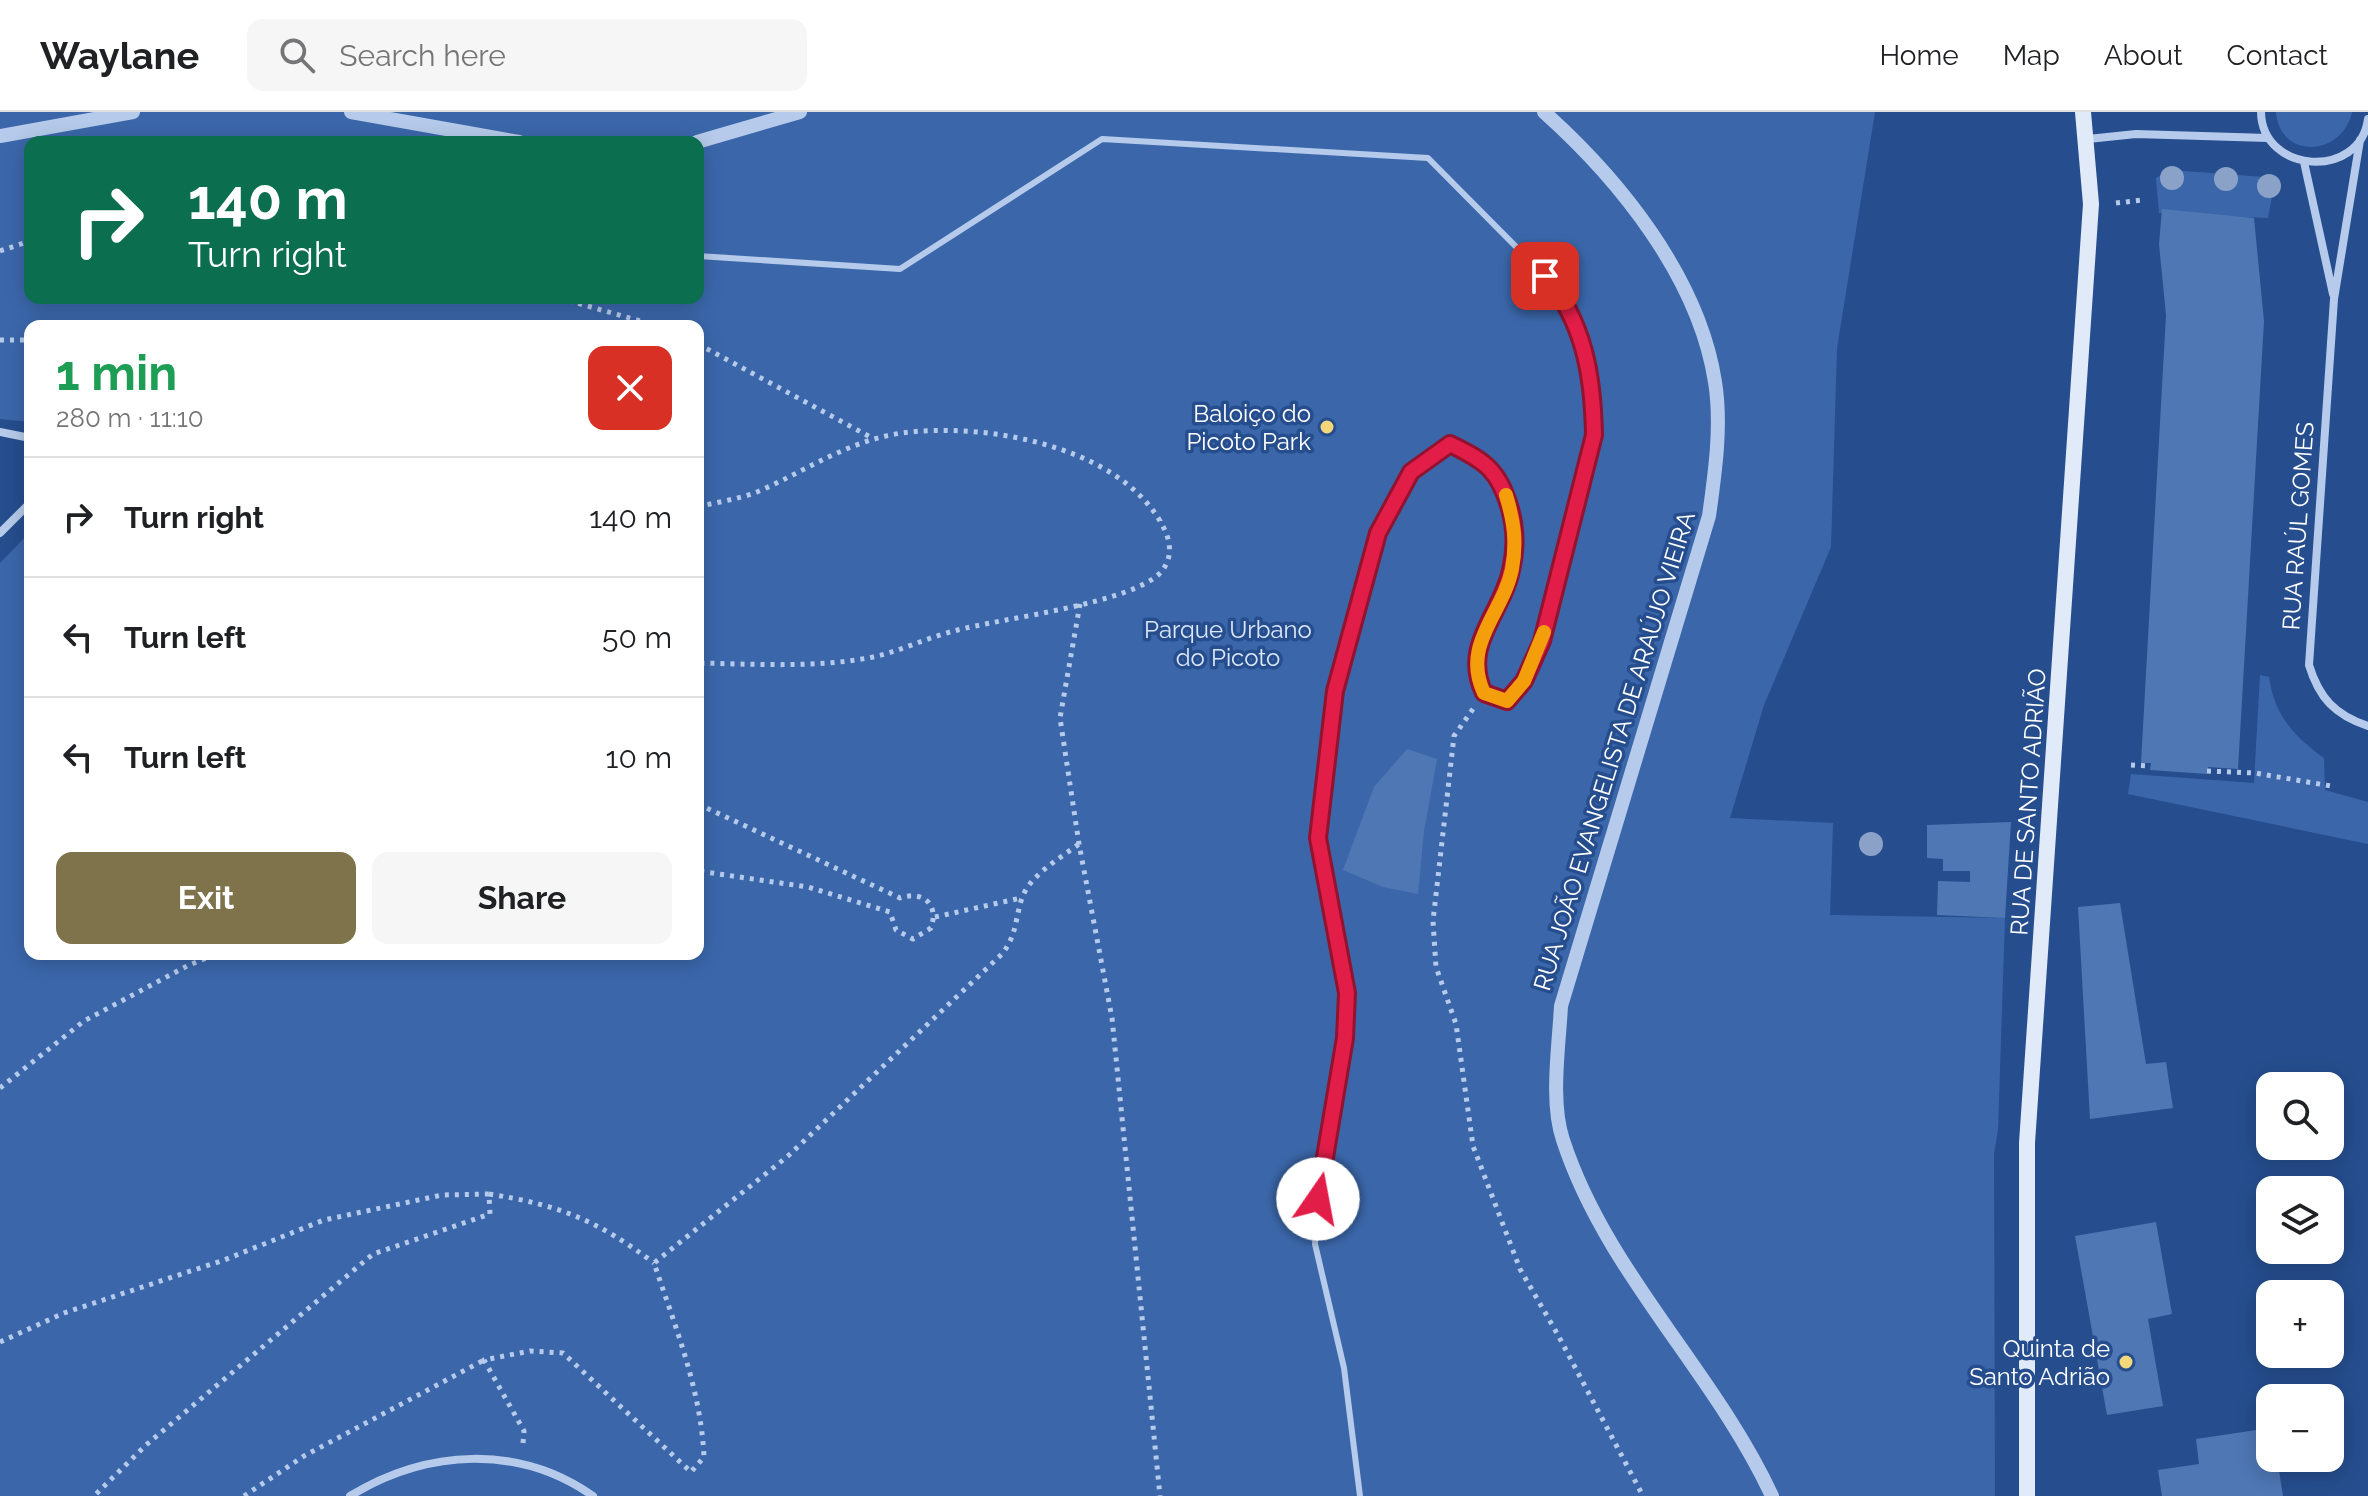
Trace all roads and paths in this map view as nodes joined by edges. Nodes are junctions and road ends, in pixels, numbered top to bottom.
1 (133, 112) edge
2 (351, 112) edge
3 (800, 112) edge
4 (1544, 112) edge
5 (2083, 112) edge
6 (2261, 112) edge
7 (2368, 119) edge
8 (0, 136) edge
9 (485, 136) edge
10 (2268, 138) junction
11 (2088, 139) junction
12 (704, 140) edge
13 (2360, 140) junction
14 (2304, 162) junction
15 (2143, 200) dead end
16 (2115, 203) dead end
17 (24, 243) edge
18 (0, 251) edge
19 (704, 256) edge
20 (2334, 299) junction
21 (580, 304) edge
22 (637, 320) edge
23 (0, 340) edge
24 (24, 340) edge
25 (704, 347) edge
26 (0, 432) edge
27 (24, 437) edge
28 (875, 439) junction
29 (704, 506) edge
30 (24, 509) edge
31 (0, 533) edge
32 (1080, 604) junction
33 (704, 663) edge
34 (1484, 693) junction
35 (2368, 726) edge
36 (2131, 765) dead end
37 (2150, 766) dead end
38 (2207, 771) dead end
39 (2331, 786) dead end
40 (704, 807) edge
41 (1079, 844) junction
42 (704, 872) edge
43 (1021, 898) junction
44 (935, 917) junction
45 (202, 960) edge
46 (0, 1088) edge
47 (489, 1194) junction
48 (654, 1263) junction
49 (0, 1342) edge
50 (484, 1360) junction
51 (521, 1461) junction
52 (94, 1496) edge
53 (244, 1496) edge
54 (350, 1496) edge
55 (593, 1496) edge
56 (1160, 1496) edge
57 (1360, 1496) edge
58 (1643, 1496) edge
59 (1772, 1496) edge
60 (2027, 1496) edge

1 - 8 street
2 - 9 street
3 - 12 street
4 - 59 street, RUA JOÃO EVANGELISTA DE ARAÚJO VIEIRA
5 - 11 main road, RUA DE SANTO ADRIÃO
6 - 10 street
7 - 13 street, RUA RAÚL GOMES
10 - 11 street
10 - 14 street
11 - 60 main road, RUA DE SANTO ADRIÃO
13 - 14 street
13 - 20 street, RUA RAÚL GOMES
14 - 20 street, RUA RAÚL GOMES
15 - 16 path
17 - 18 path
19 - 34 lane
20 - 35 street, RUA RAÚL GOMES
21 - 22 path
23 - 24 path
25 - 28 path
26 - 27 street
28 - 29 path
28 - 32 path
30 - 31 street
32 - 33 path
32 - 41 path
34 - 57 lane
34 - 58 path
36 - 37 path
38 - 39 path
40 - 44 path
41 - 43 path
41 - 56 path
42 - 44 path
43 - 44 path
43 - 48 path
45 - 46 path
47 - 48 path
47 - 49 path
47 - 52 path
48 - 50 path
50 - 51 path
50 - 53 path
51 - 54 street
51 - 55 street

